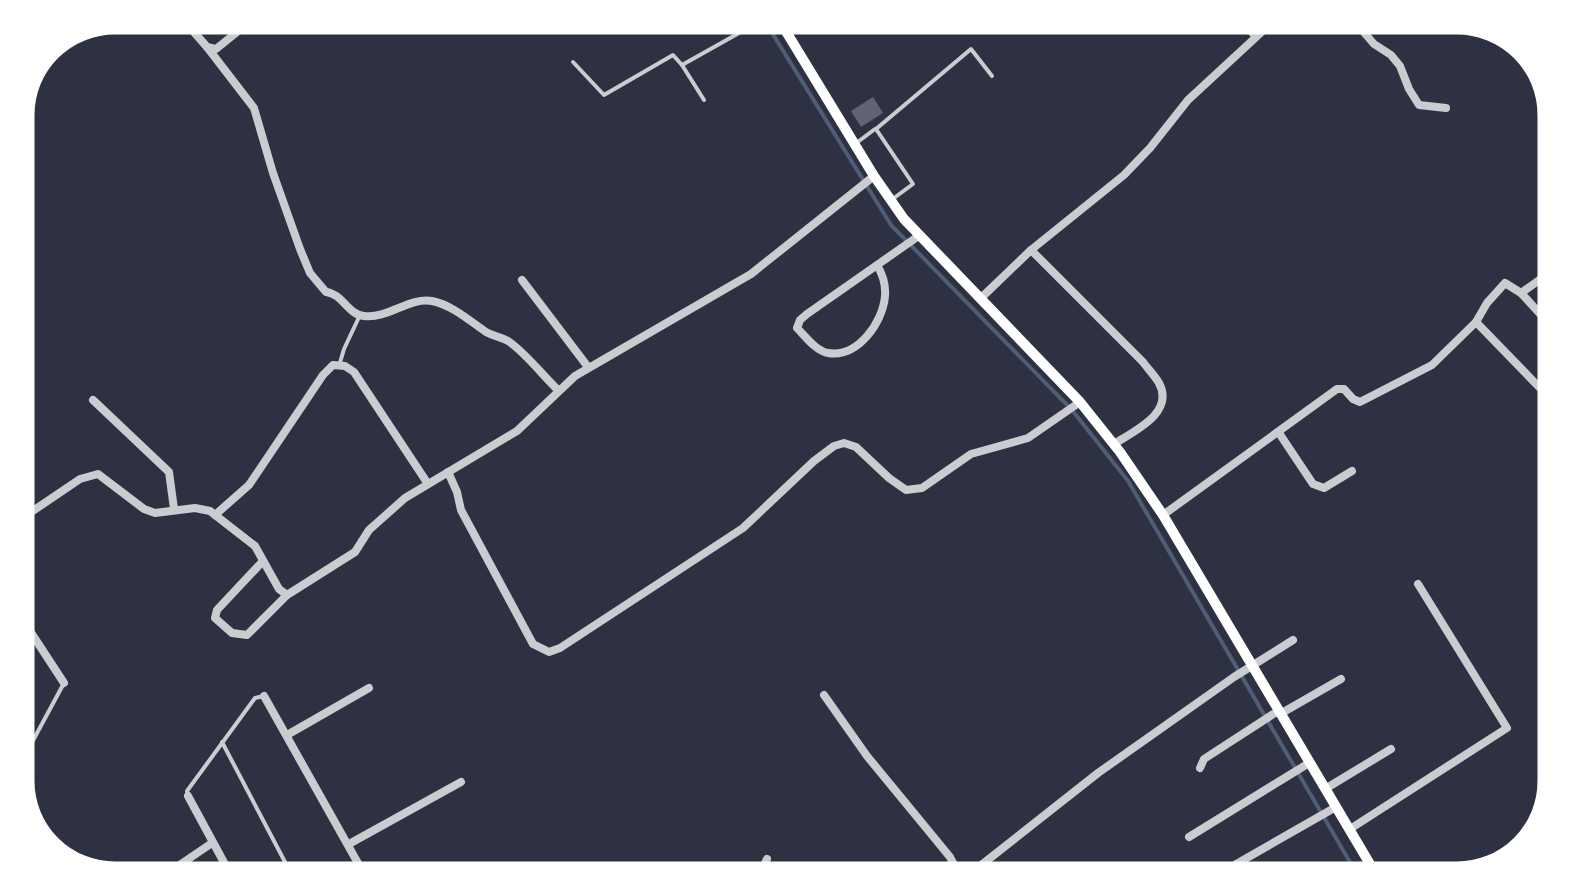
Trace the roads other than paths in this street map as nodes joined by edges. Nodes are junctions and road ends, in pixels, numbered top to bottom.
1 (194, 32) edge
2 (237, 32) edge
3 (742, 32) edge
4 (785, 32) edge
5 (1249, 32) edge
6 (1262, 32) edge
7 (1364, 32) edge
8 (1255, 38) junction
9 (207, 47) junction
10 (572, 62) dead end
11 (682, 65) junction
12 (992, 76) dead end
13 (704, 100) dead end
14 (1446, 108) dead end
15 (876, 129) junction
16 (855, 144) junction
17 (872, 178) junction
18 (890, 200) junction
19 (916, 238) junction
20 (1031, 250) junction
21 (877, 265) junction
22 (522, 280) dead end
23 (1540, 280) edge
24 (1521, 293) junction
25 (980, 298) junction
26 (360, 314) junction
27 (1540, 314) edge
28 (1476, 322) junction
29 (339, 366) junction
30 (588, 367) junction
31 (1540, 387) edge
32 (558, 390) junction
33 (93, 400) dead end
34 (1077, 404) junction
35 (1278, 433) junction
36 (1114, 444) junction
37 (1352, 470) dead end
38 (448, 472) junction
39 (428, 484) junction
40 (174, 509) junction
41 (33, 511) edge
42 (216, 515) junction
43 (1163, 515) junction
44 (263, 561) junction
45 (1418, 584) dead end
46 (287, 595) junction
47 (33, 636) edge
48 (1293, 640) dead end
49 (1248, 668) junction
50 (1342, 679) dead end
51 (64, 683) joint
52 (369, 688) dead end
53 (264, 696) joint
54 (824, 696) dead end
55 (1273, 716) junction
56 (287, 734) junction
57 (222, 742) junction
58 (33, 743) edge
59 (1392, 749) dead end
60 (1306, 765) junction
61 (1200, 768) dead end
62 (461, 782) dead end
63 (1325, 789) junction
64 (188, 796) joint
65 (1331, 810) junction
66 (1350, 829) junction
67 (1190, 837) dead end
68 (212, 843) junction
69 (349, 844) junction
70 (766, 860) dead end
71 (181, 864) edge
72 (224, 864) edge
73 (286, 864) edge
74 (359, 864) edge
75 (764, 864) edge
76 (953, 864) edge
77 (983, 864) edge
78 (1237, 864) edge
79 (1370, 864) edge

1 - 9 street
2 - 9 street
3 - 11 lane
4 - 16 main road
5 - 8 lane
6 - 8 street
7 - 14 street
8 - 20 street
9 - 26 street
10 - 11 lane
11 - 13 lane
12 - 15 lane
15 - 16 lane
15 - 18 lane
16 - 17 main road
17 - 18 main road
17 - 30 street
18 - 19 main road
19 - 21 street
19 - 25 main road
20 - 25 street
20 - 36 street
21 - 21 street
22 - 30 street
23 - 24 street
24 - 27 street
24 - 28 street
25 - 34 main road
26 - 29 lane
26 - 32 street
28 - 31 street
28 - 35 street
29 - 39 street
29 - 42 street
30 - 32 street
32 - 38 street
33 - 40 street
34 - 36 main road
34 - 38 street
35 - 37 street
35 - 43 street
36 - 43 main road
38 - 39 street
39 - 46 street
40 - 41 street
40 - 42 street
42 - 44 street
43 - 49 main road
44 - 46 street
44 - 46 street
45 - 66 street
47 - 51 street
48 - 49 street
49 - 55 main road
49 - 77 street
50 - 55 street
51 - 58 lane
52 - 56 street
53 - 56 street
53 - 57 lane
54 - 76 street
55 - 60 main road
55 - 61 street
56 - 69 street
57 - 64 lane
57 - 73 lane
59 - 63 street
60 - 63 main road
60 - 67 street
62 - 69 street
63 - 65 main road
64 - 68 street
65 - 66 main road
65 - 78 street
66 - 79 main road
68 - 71 street
68 - 72 street
69 - 74 street
70 - 75 street

